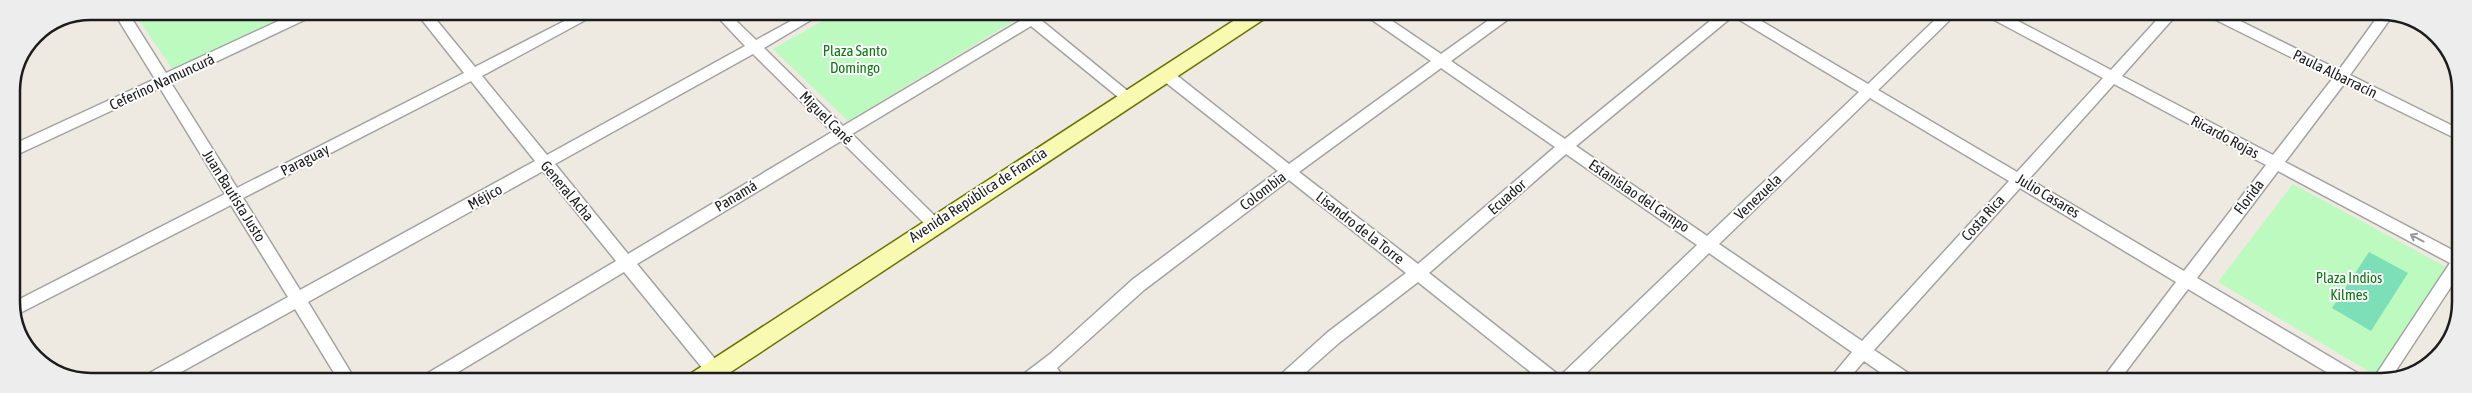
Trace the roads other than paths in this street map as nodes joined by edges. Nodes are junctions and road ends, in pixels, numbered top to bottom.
1 (126, 20) edge
2 (293, 20) edge
3 (427, 20) edge
4 (579, 20) edge
5 (727, 20) edge
6 (806, 20) edge
7 (1023, 20) edge
8 (1040, 20) edge
9 (1248, 20) edge
10 (1382, 20) edge
11 (1497, 20) edge
12 (1719, 20) edge
13 (1750, 20) edge
14 (1943, 20) edge
15 (2005, 20) edge
16 (2165, 20) edge
17 (2227, 20) edge
18 (2382, 20) edge
19 (755, 48) junction
20 (1441, 60) junction
21 (1165, 74) junction
22 (472, 75) junction
23 (2113, 77) junction
24 (2341, 78) junction
25 (163, 81) junction
26 (1870, 90) junction
27 (1128, 97) junction
28 (2452, 132) edge
29 (842, 133) junction
30 (1566, 146) junction
31 (20, 148) edge
32 (2274, 163) junction
33 (545, 165) junction
34 (1288, 172) junction
35 (2019, 178) junction
36 (234, 196) junction
37 (934, 224) junction
38 (1709, 244) junction
39 (2452, 257) edge
40 (627, 262) junction
41 (1418, 273) junction
42 (2452, 273) edge
43 (2187, 280) junction
44 (298, 299) junction
45 (20, 307) edge
46 (1864, 351) junction
47 (1046, 368) junction
48 (164, 373) edge
49 (343, 373) edge
50 (442, 373) edge
51 (705, 373) edge
52 (709, 373) edge
53 (1039, 373) edge
54 (1051, 373) edge
55 (1295, 373) edge
56 (1545, 373) edge
57 (1574, 373) edge
58 (1843, 373) edge
59 (1895, 373) edge
60 (2115, 373) edge
61 (2343, 373) edge
62 (2385, 373) edge

1 - 25 street, Juan Bautista Justo
2 - 25 street, Ceferino Namuncurá
3 - 22 street, General Acha
4 - 22 street, Paraguay
5 - 19 street, Miguel Cané
6 - 19 street, Méjico
7 - 29 street, Panamá
8 - 27 street
9 - 21 main road, Avenida República de Francia
10 - 20 street, Estanislao del Campo
11 - 20 street, Colombia
12 - 30 street, Ecuador
13 - 26 street, Julio Casares
14 - 26 street, Venezuela
15 - 23 street, Ricardo Rojas
16 - 23 street, Costa Rica
17 - 24 street, Paula Albarracín
18 - 24 street, Florida
19 - 29 street, Miguel Cané
19 - 33 street, Méjico
20 - 30 street, Estanislao del Campo
20 - 34 street, Colombia
21 - 27 main road, Avenida República de Francia
21 - 34 street, Lisandro de la Torre
22 - 33 street, General Acha
22 - 36 street, Paraguay
23 - 32 street, Ricardo Rojas
23 - 35 street, Costa Rica
24 - 28 street, Paula Albarracín
24 - 32 street, Florida
25 - 31 street, Ceferino Namuncurá
25 - 36 street, Juan Bautista Justo
26 - 35 street, Julio Casares
26 - 38 street, Venezuela
27 - 37 main road, Avenida República de Francia
29 - 37 street, Miguel Cané
29 - 40 street, Panamá
30 - 38 street, Estanislao del Campo
30 - 41 street, Ecuador
39 -> 32 street, Ricardo Rojas
32 - 43 street, Florida
33 - 40 street, General Acha
33 - 44 street, Méjico
34 - 41 street, Lisandro de la Torre
34 - 47 street, Colombia
35 - 43 street, Julio Casares
35 - 46 street, Costa Rica
36 - 44 street, Juan Bautista Justo
36 - 45 street, Paraguay
37 - 52 main road, Avenida República de Francia
38 - 46 street, Estanislao del Campo
38 - 57 street, Venezuela
40 - 50 street, Panamá
40 - 51 street, General Acha
41 - 55 street, Ecuador
41 - 56 street, Lisandro de la Torre
42 - 62 street
43 - 60 street, Florida
43 - 61 street, Julio Casares
44 - 48 street, Méjico
44 - 49 street, Juan Bautista Justo
46 - 58 street, Costa Rica
46 - 59 street, Estanislao del Campo
47 - 53 street, Colombia
47 - 54 street

